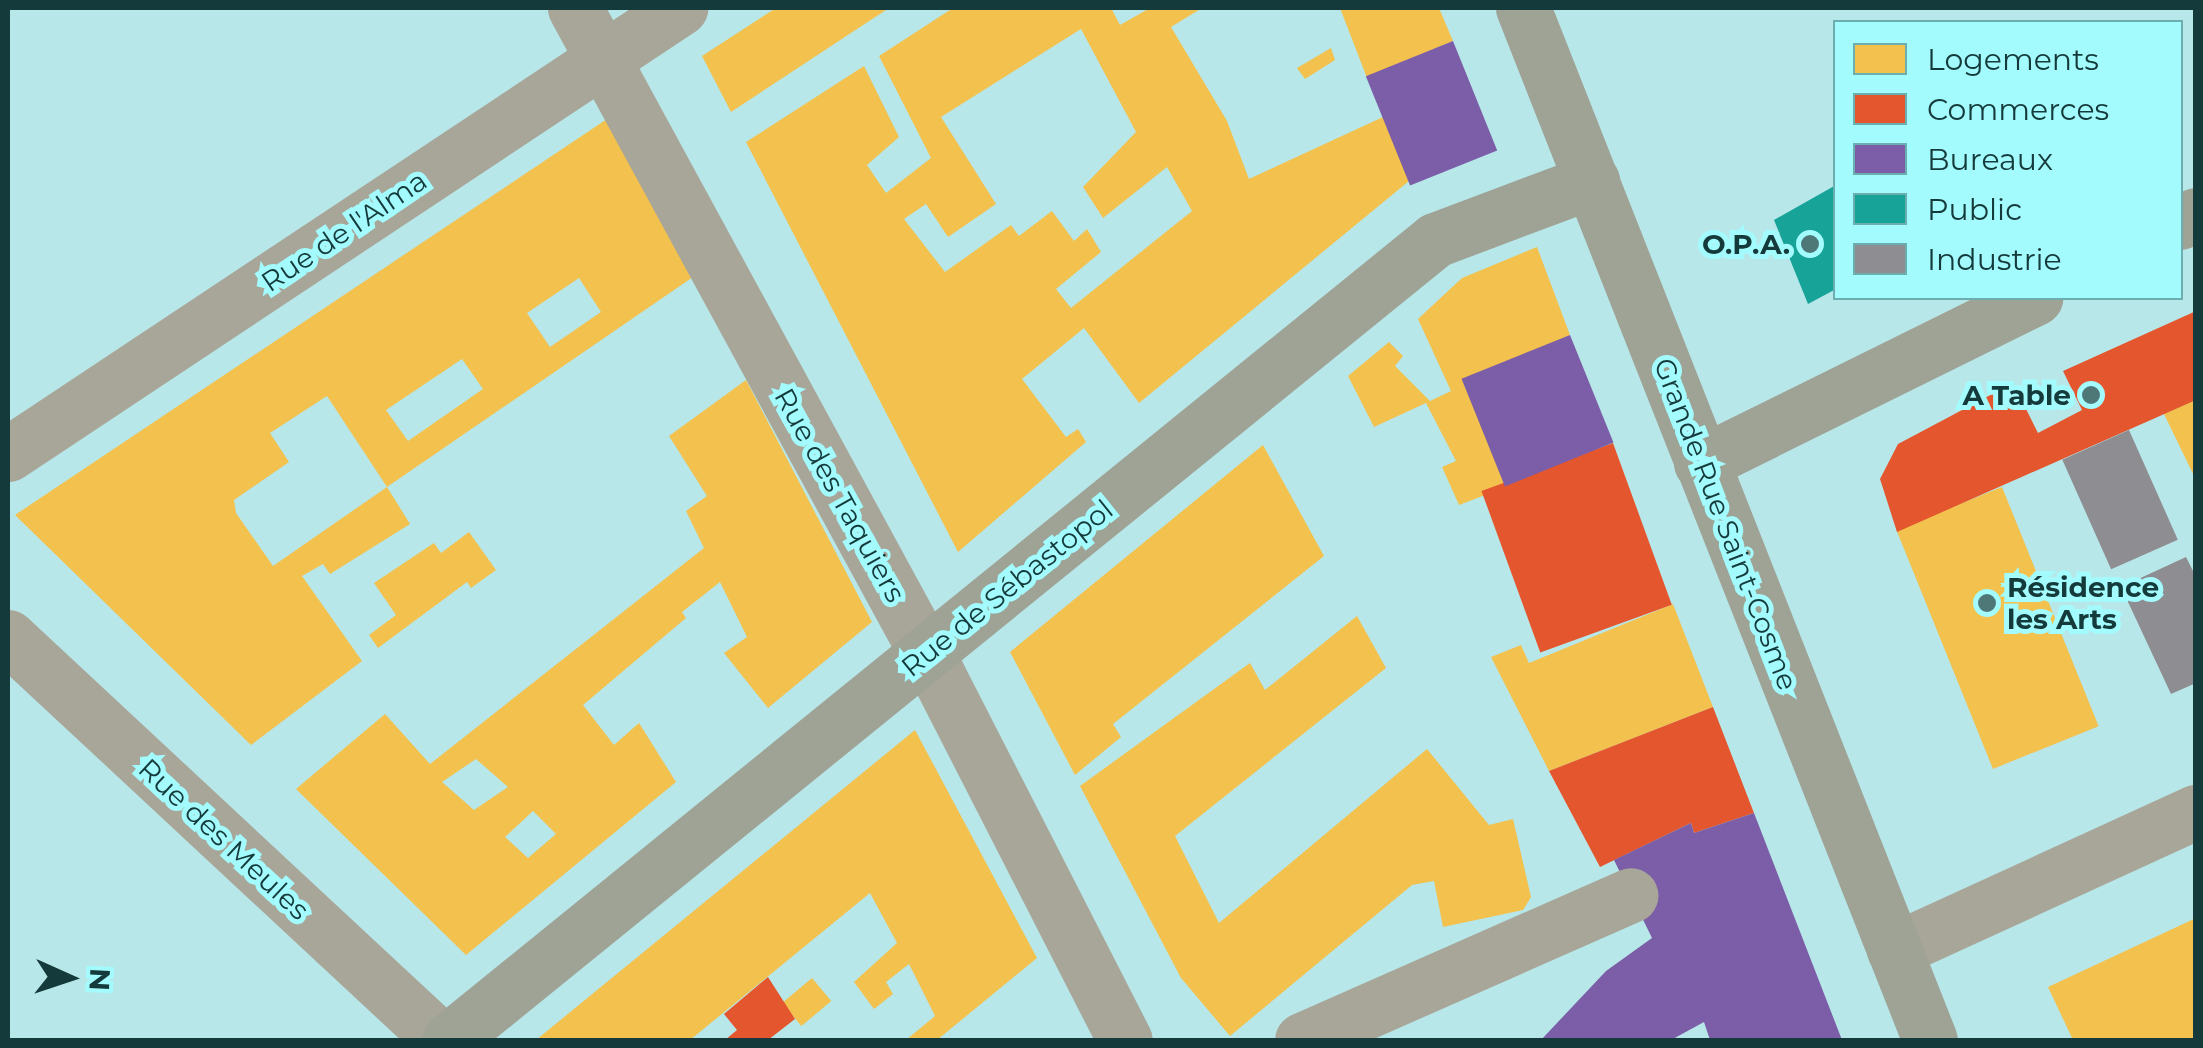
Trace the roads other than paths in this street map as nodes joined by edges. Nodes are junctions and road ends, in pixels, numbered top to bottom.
1 (575, 8) edge
2 (680, 8) edge
3 (1523, 8) edge
4 (603, 60) junction
5 (1592, 181) junction
6 (2030, 300) edge
7 (8, 454) edge
8 (1700, 464) junction
9 (8, 637) edge
10 (926, 654) junction
11 (2196, 812) edge
12 (1630, 895) dead end
13 (1894, 950) junction
14 (445, 1040) edge
15 (1125, 1040) edge
16 (1302, 1040) edge
17 (1930, 1040) edge

1 - 4 street, Rue des Taquiers
2 - 4 street, Rue de l'Alma
3 - 5 street, Grande Rue Saint-Cosme
4 - 7 street, Rue de l'Alma
4 - 10 street, Rue des Taquiers
5 - 8 street, Grande Rue Saint-Cosme
5 - 10 street, Rue de Sébastopol
6 - 8 street
8 - 13 street, Grande Rue Saint-Cosme
9 - 14 street, Rue des Meules
10 - 14 street, Rue de Sébastopol
10 - 15 street, Rue des Taquiers
11 - 13 street
12 - 16 street
13 - 17 street, Grande Rue Saint-Cosme

